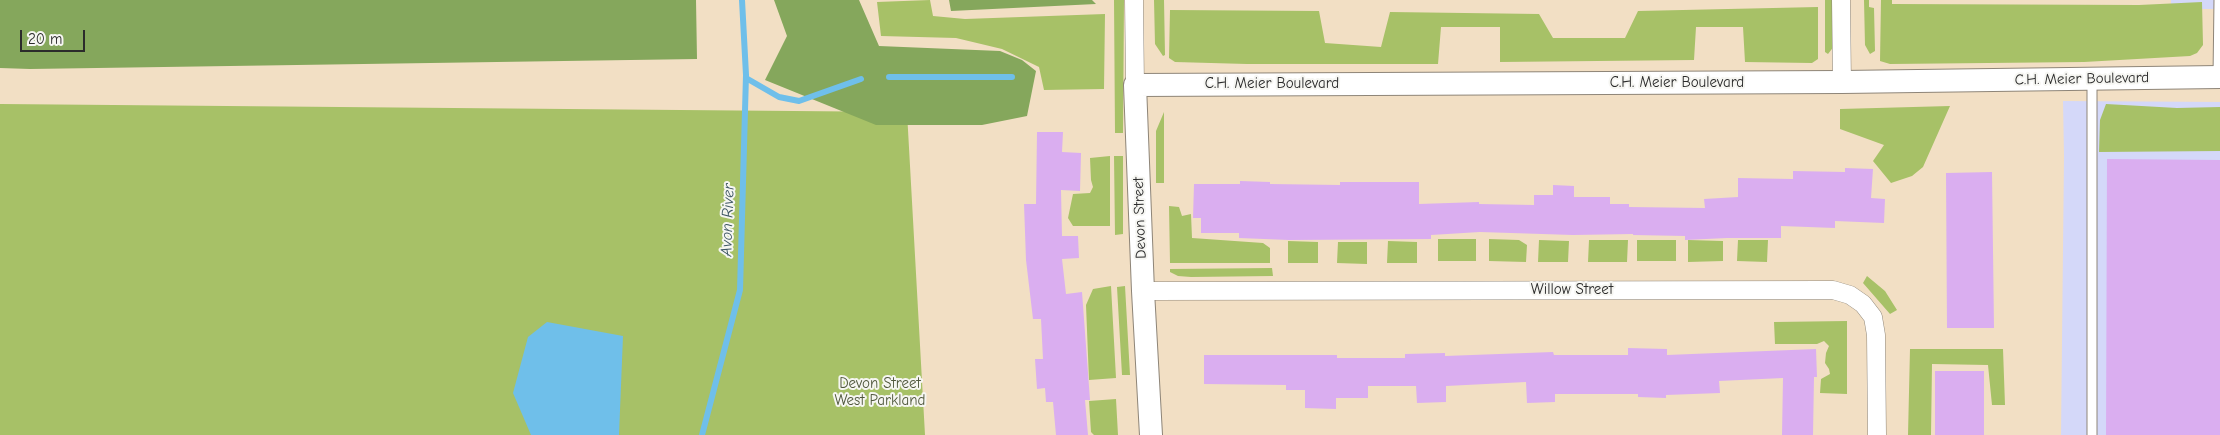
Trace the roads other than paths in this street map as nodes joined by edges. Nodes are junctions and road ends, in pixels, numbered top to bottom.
1 (1134, 0) edge
2 (1841, 0) edge
3 (2219, 0) edge
4 (2219, 77) edge
5 (2092, 78) junction
6 (1842, 82) junction
7 (1135, 85) junction
8 (1142, 291) junction
9 (1151, 435) edge
10 (1877, 435) edge
11 (2092, 435) edge

1 - 7 street, Devon Street
2 - 6 street
3 - 4 lane
4 - 5 street, C.H. Meier Boulevard
5 - 6 street, C.H. Meier Boulevard
5 - 11 lane
6 - 7 street, C.H. Meier Boulevard
7 - 8 street, Devon Street
8 - 9 street, Devon Street
8 - 10 street, Willow Street

